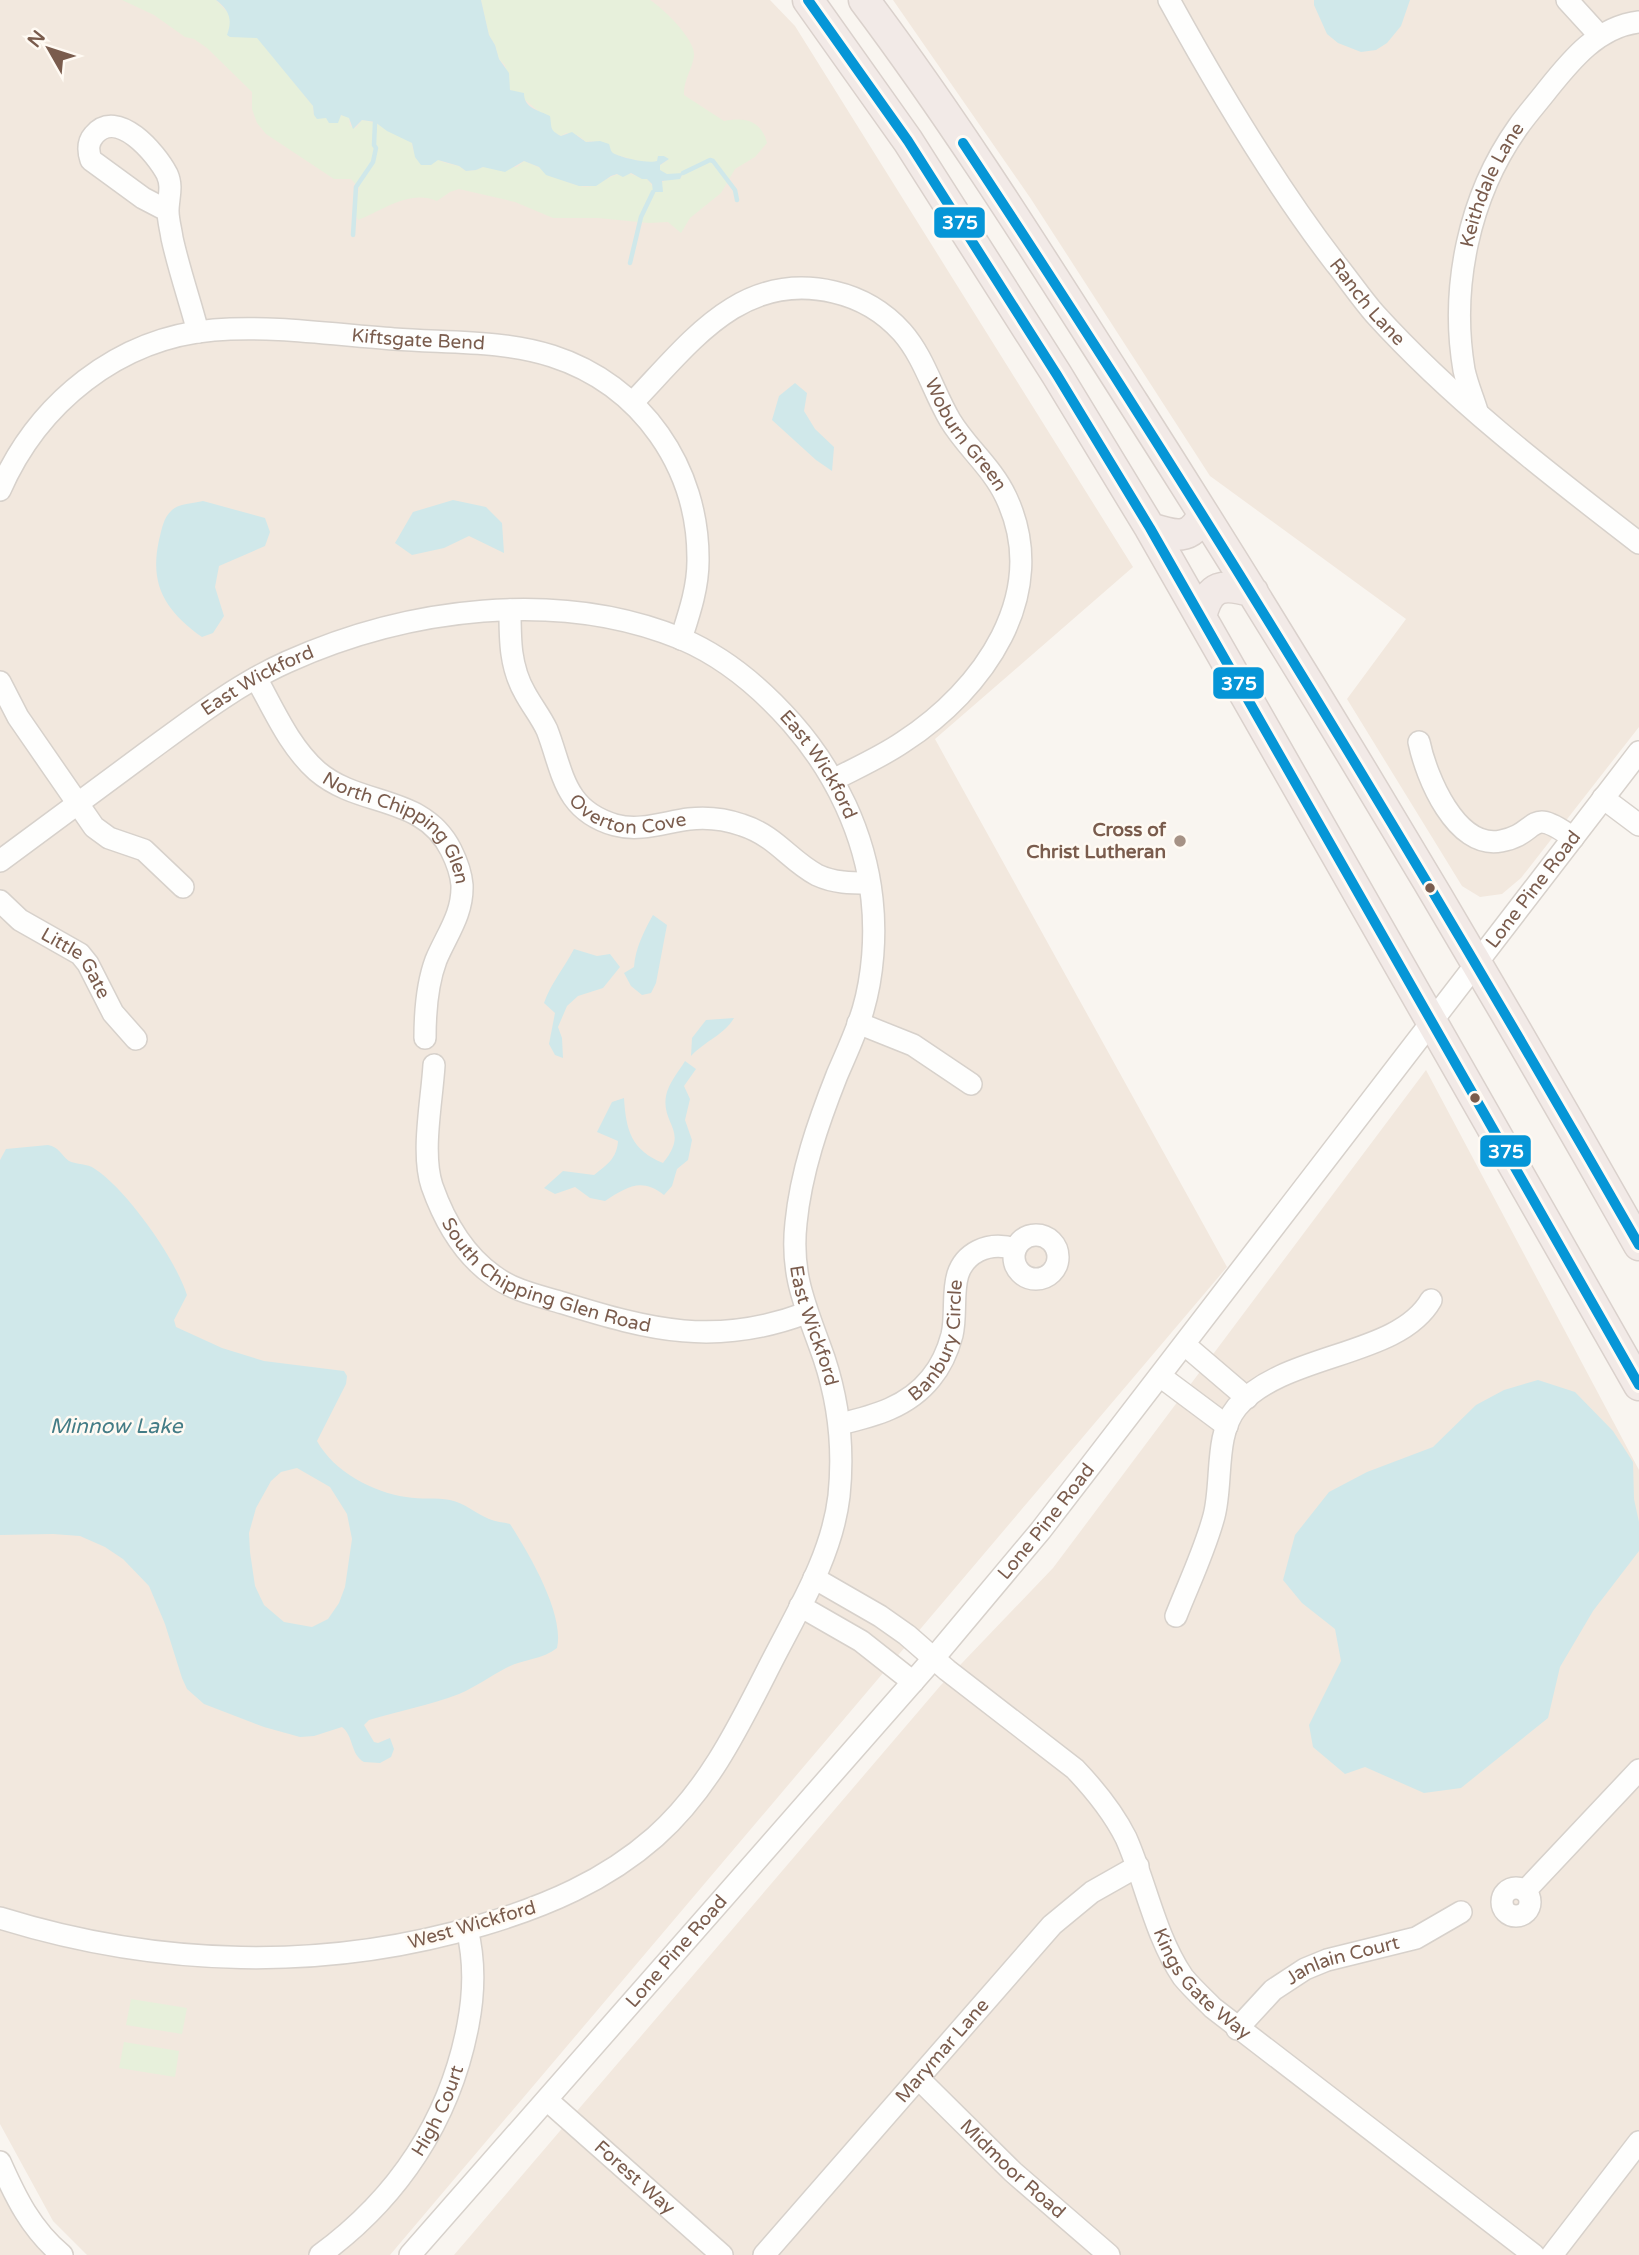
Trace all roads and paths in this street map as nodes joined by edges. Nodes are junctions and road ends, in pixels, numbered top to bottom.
1 (808, 0) edge
2 (864, 0) edge
3 (1169, 0) edge
4 (1567, 0) edge
5 (1638, 21) edge
6 (1599, 35) junction
7 (168, 211) dead end
8 (198, 332) junction
9 (633, 402) junction
10 (1477, 412) junction
11 (0, 490) edge
12 (1203, 513) junction
13 (1150, 528) junction
14 (1639, 543) edge
15 (1253, 592) junction
16 (510, 610) junction
17 (1201, 617) junction
18 (681, 639) junction
19 (256, 678) junction
20 (0, 682) edge
21 (1419, 742) dead end
22 (1639, 752) edge
23 (832, 779) junction
24 (1603, 798) junction
25 (78, 803) junction
26 (1639, 825) edge
27 (1573, 838) junction
28 (0, 861) edge
29 (869, 883) junction
30 (183, 887) dead end
31 (0, 901) edge
32 (1477, 963) junction
33 (1432, 1022) junction
34 (858, 1023) junction
35 (425, 1038) dead end
36 (136, 1039) dead end
37 (434, 1065) dead end
38 (971, 1084) dead end
39 (1639, 1245) edge
40 (1015, 1249) dead end
41 (1431, 1300) dead end
42 (806, 1313) junction
43 (1185, 1345) junction
44 (1160, 1376) junction
45 (1637, 1377) edge
46 (1247, 1398) junction
47 (840, 1424) junction
48 (1227, 1426) junction
49 (814, 1578) junction
50 (843, 1594) junction
51 (800, 1606) junction
52 (1176, 1616) dead end
53 (828, 1621) junction
54 (933, 1659) junction
55 (913, 1682) junction
56 (1639, 1770) edge
57 (1138, 1866) junction
58 (1525, 1891) dead end
59 (1461, 1912) dead end
60 (0, 1918) edge
61 (467, 1929) junction
62 (1237, 2029) junction
63 (919, 2080) junction
64 (547, 2100) junction
65 (1639, 2141) edge
66 (0, 2162) edge
67 (62, 2255) edge
68 (320, 2255) edge
69 (410, 2255) edge
70 (722, 2255) edge
71 (764, 2255) edge
72 (1109, 2255) edge
73 (1534, 2255) edge
74 (1552, 2255) edge

1 - 13 highway
2 - 12 highway
3 - 10 street, Ranch Lane
4 - 6 street
5 - 6 street
6 - 10 street, Keithdale Lane
7 - 8 street
8 - 9 street, Kiftsgate Bend
8 - 11 street, Kiftsgate Bend
9 - 18 street, Kiftsgate Bend
9 - 23 street, Woburn Green
10 - 14 street, Ranch Lane
12 - 13 highway
12 - 15 highway
13 - 17 highway
15 - 17 highway
15 - 32 highway
16 - 18 street, East Wickford
16 - 19 street, East Wickford
16 - 29 street, Overton Cove
17 - 33 highway
18 - 23 street, East Wickford
19 - 25 street, East Wickford
19 - 35 street, North Chipping Glen
20 - 25 street
21 - 27 street
22 - 24 street, Lone Pine Road
23 - 29 street, East Wickford
24 - 26 street
24 - 27 street, Lone Pine Road
25 - 28 street
25 - 30 street
27 - 32 street, Lone Pine Road
29 - 34 street, East Wickford
31 - 36 street, Little Gate
32 - 33 street, Lone Pine Road
32 - 39 highway
33 - 43 street, Lone Pine Road
33 - 45 highway
34 - 38 street
34 - 42 street, East Wickford
37 - 42 street, South Chipping Glen Road
40 - 47 street, Banbury Circle
41 - 46 street
42 - 47 street, East Wickford
43 - 44 street, Lone Pine Road
43 - 46 street
44 - 48 street
44 - 54 street, Lone Pine Road
46 - 48 street
47 - 49 street, East Wickford
48 - 52 street
49 - 50 street
49 - 51 street, East Wickford
50 - 53 street
50 - 54 street
51 - 53 street
51 - 61 street, West Wickford
53 - 55 street
54 - 55 street, Lone Pine Road
54 - 57 street, Kings Gate Way
55 - 64 street, Lone Pine Road
56 - 58 street
57 - 62 street, Kings Gate Way
57 - 63 street, Marymar Lane
59 - 62 street, Janlain Court
60 - 61 street, West Wickford
61 - 68 street, High Court
62 - 73 street, Kings Gate Way
63 - 71 street, Marymar Lane
63 - 72 street, Midmoor Road
64 - 69 street, Lone Pine Road
64 - 70 street, Forest Way
65 - 74 street
66 - 67 street

